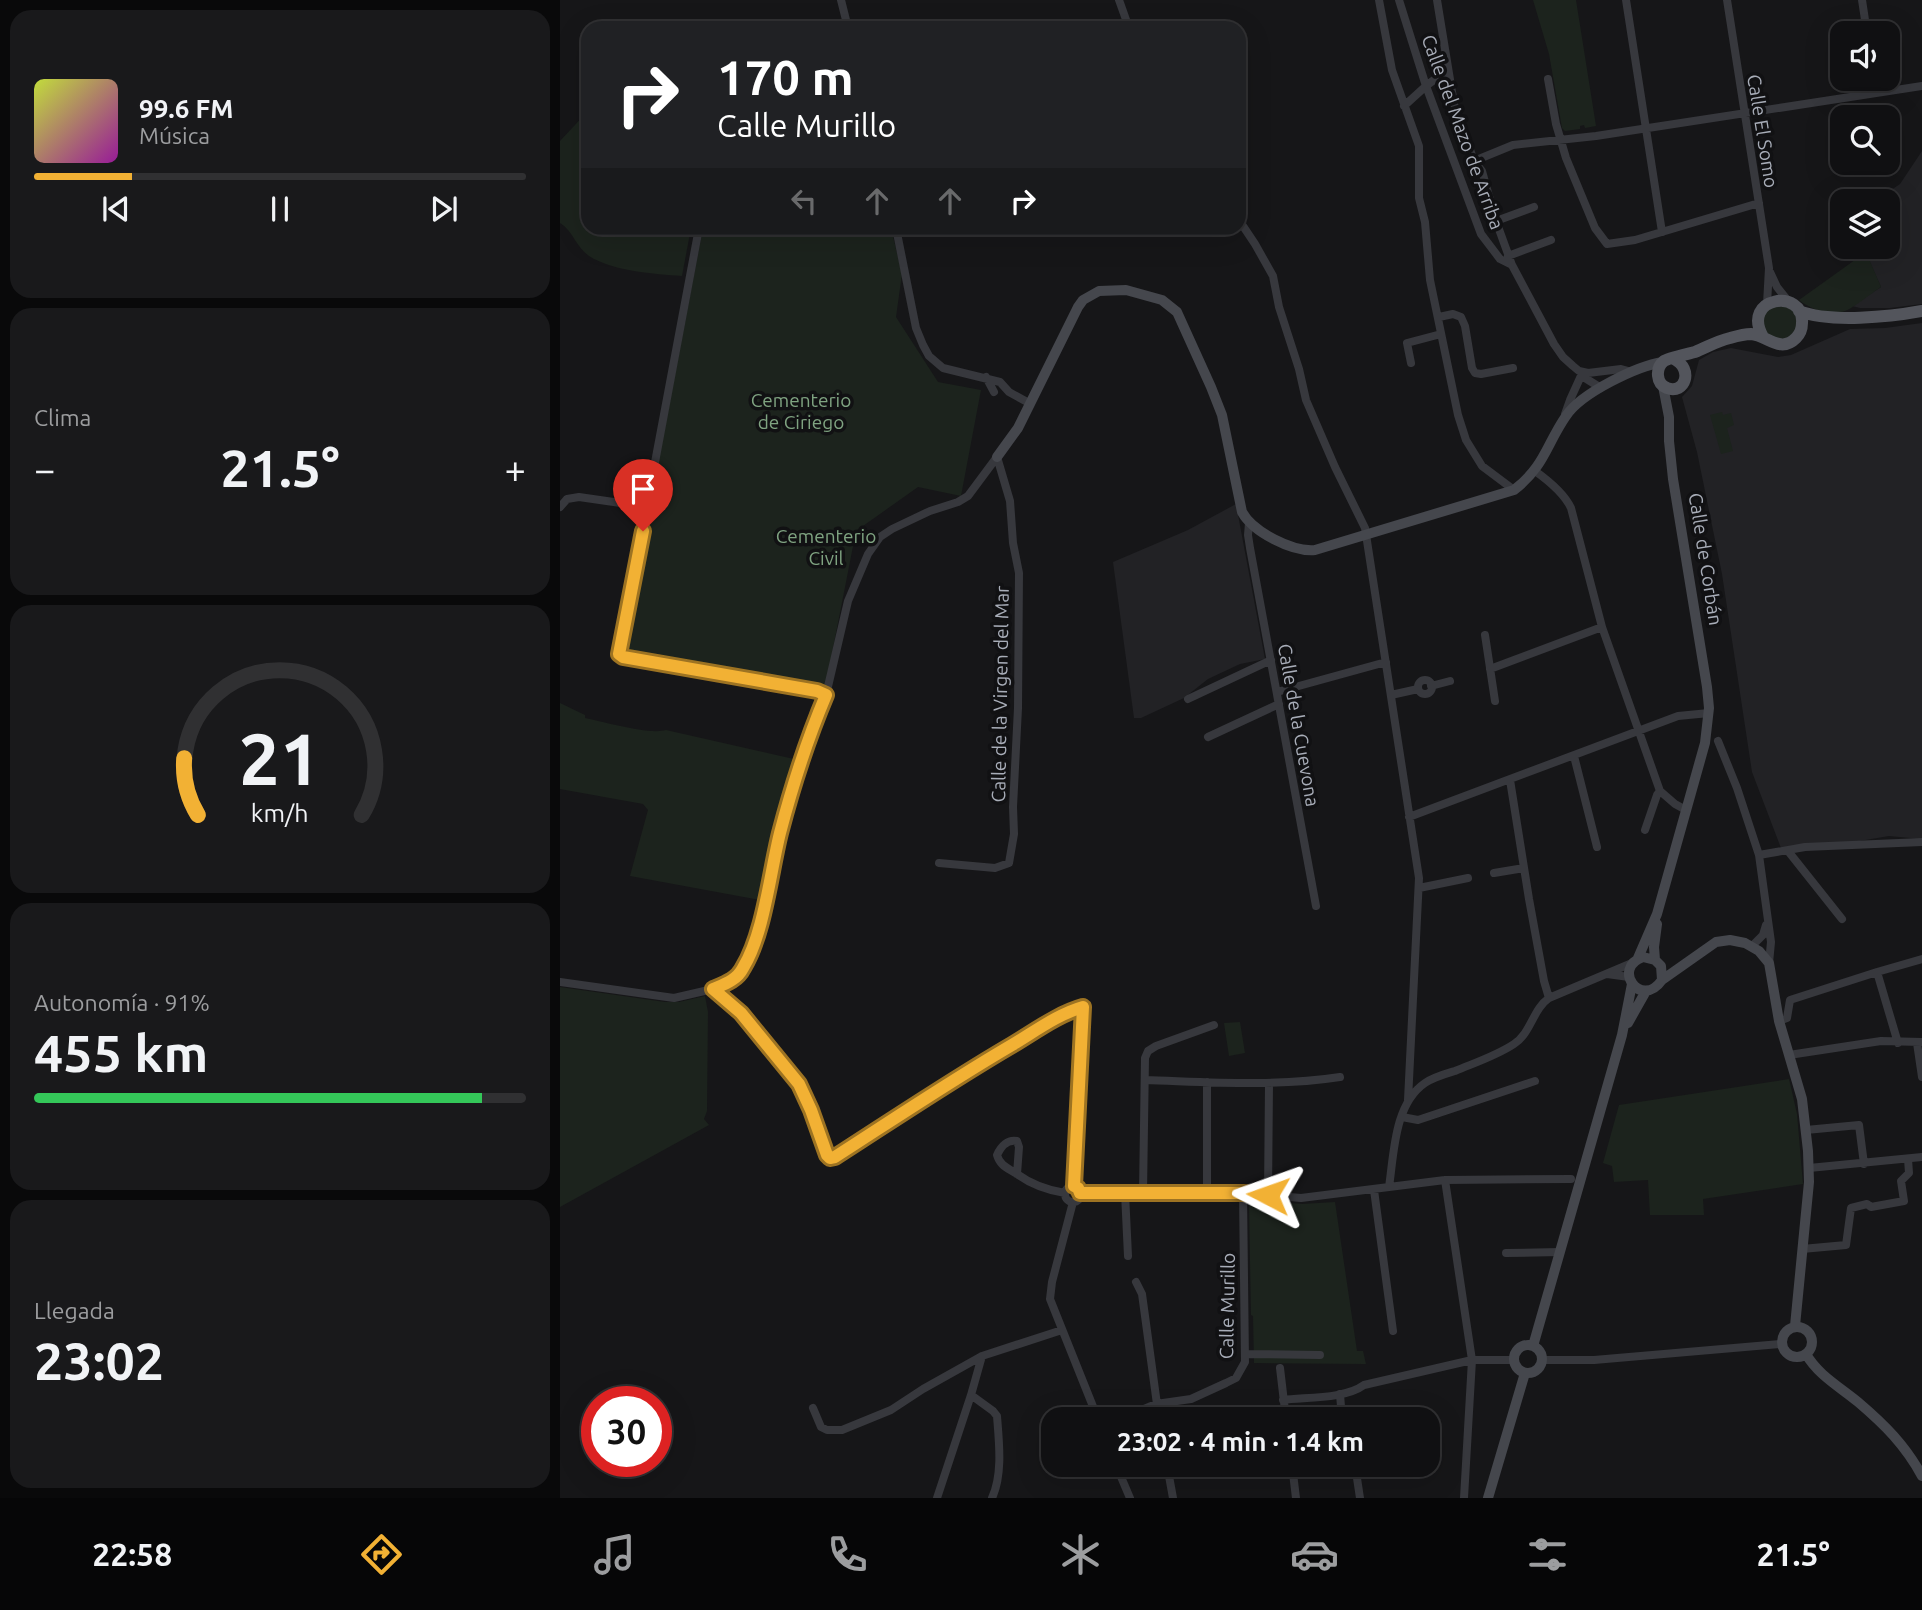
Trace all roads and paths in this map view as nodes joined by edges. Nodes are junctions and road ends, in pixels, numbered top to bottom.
1 (841, 0) edge
2 (1119, 0) edge
3 (1379, 0) edge
4 (1399, 0) edge
5 (1437, 0) edge
6 (1626, 0) edge
7 (1727, 0) edge
8 (1862, 0) edge
9 (846, 21) edge
10 (1127, 21) edge
11 (1865, 21) edge
12 (1447, 70) junction
13 (1548, 79) dead end
14 (1426, 86) junction
15 (1922, 86) edge
16 (1876, 93) joint
17 (1404, 106) junction
18 (1744, 114) junction
19 (1646, 128) junction
20 (1560, 140) junction
21 (1469, 148) junction
22 (1451, 155) junction
23 (1474, 161) junction
24 (1759, 203) junction
25 (1534, 207) dead end
26 (1496, 221) junction
27 (1246, 230) edge
28 (1662, 233) junction
29 (698, 235) edge
30 (898, 235) edge
31 (1551, 240) dead end
32 (1508, 256) junction
33 (1512, 265) junction
34 (1769, 268) junction
35 (1789, 302) junction
36 (1768, 304) junction
37 (1799, 311) junction
38 (1922, 311) edge
39 (1438, 317) junction
40 (1922, 317) edge
41 (1758, 318) junction
42 (1800, 332) junction
43 (1441, 334) junction
44 (1763, 337) junction
45 (1724, 339) junction
46 (1697, 351) junction
47 (1669, 361) junction
48 (1411, 363) dead end
49 (1573, 366) junction
50 (1513, 368) dead end
51 (1686, 370) junction
52 (1635, 371) junction
53 (986, 377) junction
54 (1580, 379) junction
55 (1660, 382) junction
56 (1601, 387) junction
57 (1678, 387) junction
58 (994, 392) dead end
59 (1585, 397) junction
60 (1029, 402) junction
61 (1669, 417) junction
62 (1564, 418) junction
63 (997, 457) junction
64 (1535, 471) junction
65 (1514, 490) junction
66 (560, 507) edge
67 (648, 507) junction
68 (1249, 523) junction
69 (1264, 533) junction
70 (1366, 534) junction
71 (1251, 548) junction
72 (1602, 627) junction
73 (1485, 635) dead end
74 (1271, 660) junction
75 (1386, 662) junction
76 (1490, 669) junction
77 (1450, 681) dead end
78 (1277, 692) junction
79 (826, 695) junction
80 (1391, 695) junction
81 (1188, 699) dead end
82 (1495, 701) dead end
83 (1279, 704) junction
84 (1709, 710) junction
85 (1638, 730) junction
86 (1208, 737) dead end
87 (1718, 741) dead end
88 (1574, 756) junction
89 (1510, 780) junction
90 (1660, 791) junction
91 (1686, 810) junction
92 (1409, 817) junction
93 (1645, 830) dead end
94 (1922, 842) edge
95 (1597, 846) dead end
96 (1788, 850) junction
97 (1759, 855) junction
98 (939, 863) dead end
99 (1524, 868) junction
100 (1494, 873) dead end
101 (1468, 878) dead end
102 (1419, 888) junction
103 (1316, 906) dead end
104 (1657, 914) junction
105 (1767, 919) junction
106 (1842, 919) dead end
107 (1751, 947) junction
108 (1767, 955) junction
109 (1922, 959) edge
110 (1635, 961) junction
111 (1658, 963) junction
112 (1682, 966) junction
113 (1877, 972) junction
114 (1607, 974) junction
115 (1662, 980) junction
116 (1631, 981) junction
117 (560, 982) edge
118 (713, 989) junction
119 (1646, 991) junction
120 (1549, 998) junction
121 (1779, 1021) junction
122 (1214, 1025) dead end
123 (1622, 1035) junction
124 (1898, 1043) junction
125 (1919, 1043) edge
126 (1789, 1055) junction
127 (1410, 1073) junction
128 (1340, 1077) dead end
129 (1922, 1077) edge
130 (1145, 1080) junction
131 (1535, 1081) dead end
132 (1208, 1082) junction
133 (1269, 1084) junction
134 (1424, 1084) junction
135 (1408, 1100) junction
136 (1402, 1117) junction
137 (1806, 1130) junction
138 (1922, 1157) edge
139 (1908, 1159) junction
140 (1864, 1164) junction
141 (1809, 1168) junction
142 (1017, 1174) dead end
143 (1571, 1179) dead end
144 (1445, 1180) junction
145 (1389, 1187) junction
146 (1077, 1189) junction
147 (1374, 1190) junction
148 (1065, 1193) junction
149 (1143, 1193) junction
150 (1207, 1193) junction
151 (1243, 1193) junction
152 (1125, 1194) junction
153 (1268, 1195) junction
154 (1073, 1202) junction
155 (1802, 1249) junction
156 (1560, 1252) junction
157 (1506, 1253) dead end
158 (1128, 1256) dead end
159 (1136, 1282) dead end
160 (1795, 1326) junction
161 (1062, 1330) junction
162 (1393, 1331) dead end
163 (1781, 1344) junction
164 (1533, 1346) junction
165 (1245, 1354) junction
166 (1806, 1354) junction
167 (1320, 1355) dead end
168 (982, 1356) junction
169 (1472, 1360) junction
170 (1514, 1360) junction
171 (1542, 1360) junction
172 (1280, 1368) dead end
173 (1525, 1373) junction
174 (1340, 1394) junction
175 (971, 1395) junction
176 (1283, 1400) junction
177 (1157, 1404) junction
178 (1093, 1407) edge
179 (1150, 1407) edge
180 (1157, 1407) edge
181 (1284, 1407) edge
182 (1341, 1407) edge
183 (813, 1408) dead end
184 (1922, 1476) edge
185 (1121, 1477) edge
186 (1169, 1477) edge
187 (1293, 1477) edge
188 (1357, 1477) edge
189 (937, 1498) edge
190 (992, 1498) edge
191 (1130, 1498) edge
192 (1173, 1498) edge
193 (1296, 1498) edge
194 (1360, 1498) edge
195 (1464, 1498) edge
196 (1489, 1498) edge

1 - 9 street
2 - 10 street
3 - 17 street
4 - 14 street, Calle del Mazo de Arriba
5 - 12 street
6 - 19 street
7 - 18 street, Calle El Somo
8 - 11 street
12 - 14 street
12 - 21 street
13 - 20 street
14 - 17 street
14 - 22 street, Calle del Mazo de Arriba
15 - 16 street
16 - 18 street
17 - 39 street
18 - 19 street
18 - 24 street, Calle El Somo
19 - 20 street
19 - 28 street
20 - 23 street
20 - 28 street
21 - 22 street
21 - 23 street
22 - 33 street, Calle del Mazo de Arriba
23 - 26 street
24 - 28 street
24 - 34 street, Calle El Somo
25 - 26 street
26 - 32 street
27 - 70 street
29 - 67 street
30 - 53 street
31 - 32 street
32 - 33 street
33 - 49 street
34 - 35 street, Calle El Somo
34 - 36 street, Calle El Somo
35 - 36 main road
35 - 37 main road
36 - 41 main road
37 - 38 main road
37 - 42 main road
39 - 43 street
39 - 50 street
40 - 42 main road
41 - 44 main road
41 - 45 main road
42 - 44 main road
43 - 48 street
43 - 65 street
44 - 45 main road
45 - 46 main road
46 - 47 main road
46 - 51 main road
47 - 51 main road
47 - 52 main road
47 - 55 main road
49 - 52 street
49 - 54 street
51 - 57 main road
52 - 55 main road
52 - 56 main road
53 - 58 street
53 - 60 street
54 - 56 street
54 - 59 street
54 - 62 street
55 - 57 main road
55 - 61 main road, Calle de Corbán
56 - 59 main road
57 - 61 main road, Calle de Corbán
59 - 62 main road
60 - 63 main road
60 - 68 main road
61 - 84 main road, Calle de Corbán
62 - 64 main road
63 - 79 street
63 - 98 street, Calle de la Virgen del Mar
64 - 65 main road
64 - 72 street
65 - 70 main road
66 - 67 street
67 - 79 street
68 - 69 main road
68 - 71 street, Calle de la Cuevona
69 - 70 main road
69 - 71 street
70 - 75 street
71 - 74 street, Calle de la Cuevona
72 - 76 street
72 - 85 street
73 - 76 street
74 - 78 street, Calle de la Cuevona
74 - 81 street
75 - 78 street
75 - 80 street
76 - 82 street
77 - 80 street
78 - 83 street, Calle de la Cuevona
79 - 118 street
80 - 92 street
83 - 86 street
83 - 103 street, Calle de la Cuevona
84 - 85 street
84 - 91 main road, Calle de Corbán
85 - 88 street
85 - 90 street
87 - 97 street
88 - 89 street
88 - 95 street
89 - 92 street
89 - 99 street
90 - 91 street
90 - 93 street
91 - 104 main road, Calle de Corbán
92 - 102 street
94 - 96 street
96 - 97 street
96 - 106 street
97 - 105 street
99 - 100 street
99 - 120 street
101 - 102 street
102 - 127 street
104 - 110 main road
104 - 111 main road
105 - 107 street
105 - 108 street
107 - 108 main road
107 - 112 main road
108 - 121 main road
109 - 113 street
110 - 111 main road
110 - 114 street
110 - 116 main road
111 - 112 main road
111 - 115 main road
112 - 115 main road
113 - 121 street
113 - 124 street
114 - 116 street
114 - 120 street
115 - 119 main road
116 - 119 main road
116 - 123 main road
117 - 118 street
118 - 146 street
119 - 123 main road
120 - 134 street
121 - 126 main road
122 - 130 street
123 - 156 main road
124 - 125 street
124 - 126 street
125 - 129 street
126 - 137 main road
127 - 134 street
127 - 135 street
128 - 133 street
130 - 132 street
130 - 149 street
131 - 136 street
132 - 133 street
132 - 150 street
133 - 153 street
134 - 135 street
135 - 136 street
136 - 145 street
137 - 140 street
137 - 141 main road
138 - 139 street
139 - 140 street
139 - 155 street
140 - 141 street
141 - 155 main road
142 - 148 street
143 - 144 street
144 - 145 street
144 - 169 street
145 - 147 street
146 - 148 street
146 - 152 street
146 - 154 street
147 - 153 street
147 - 162 street
148 - 154 street
149 - 150 street
149 - 152 street
150 - 151 street
151 - 153 street
151 - 165 street, Calle Murillo
152 - 158 street
154 - 161 street
155 - 160 main road
156 - 157 street
156 - 164 main road
159 - 177 street
160 - 163 main road
160 - 166 main road
161 - 168 street
161 - 178 street
163 - 166 main road
163 - 171 street
164 - 170 main road
164 - 171 main road
165 - 167 street
165 - 177 street, Calle Murillo
166 - 184 main road
168 - 175 street
168 - 183 street
169 - 170 street
169 - 174 street
169 - 195 street
170 - 173 main road
171 - 173 main road
172 - 176 street
173 - 196 main road
174 - 176 street
174 - 182 street
175 - 189 street
175 - 190 street
176 - 181 street
177 - 179 street, Calle Murillo
177 - 180 street
185 - 191 street
186 - 192 street
187 - 193 street
188 - 194 street

